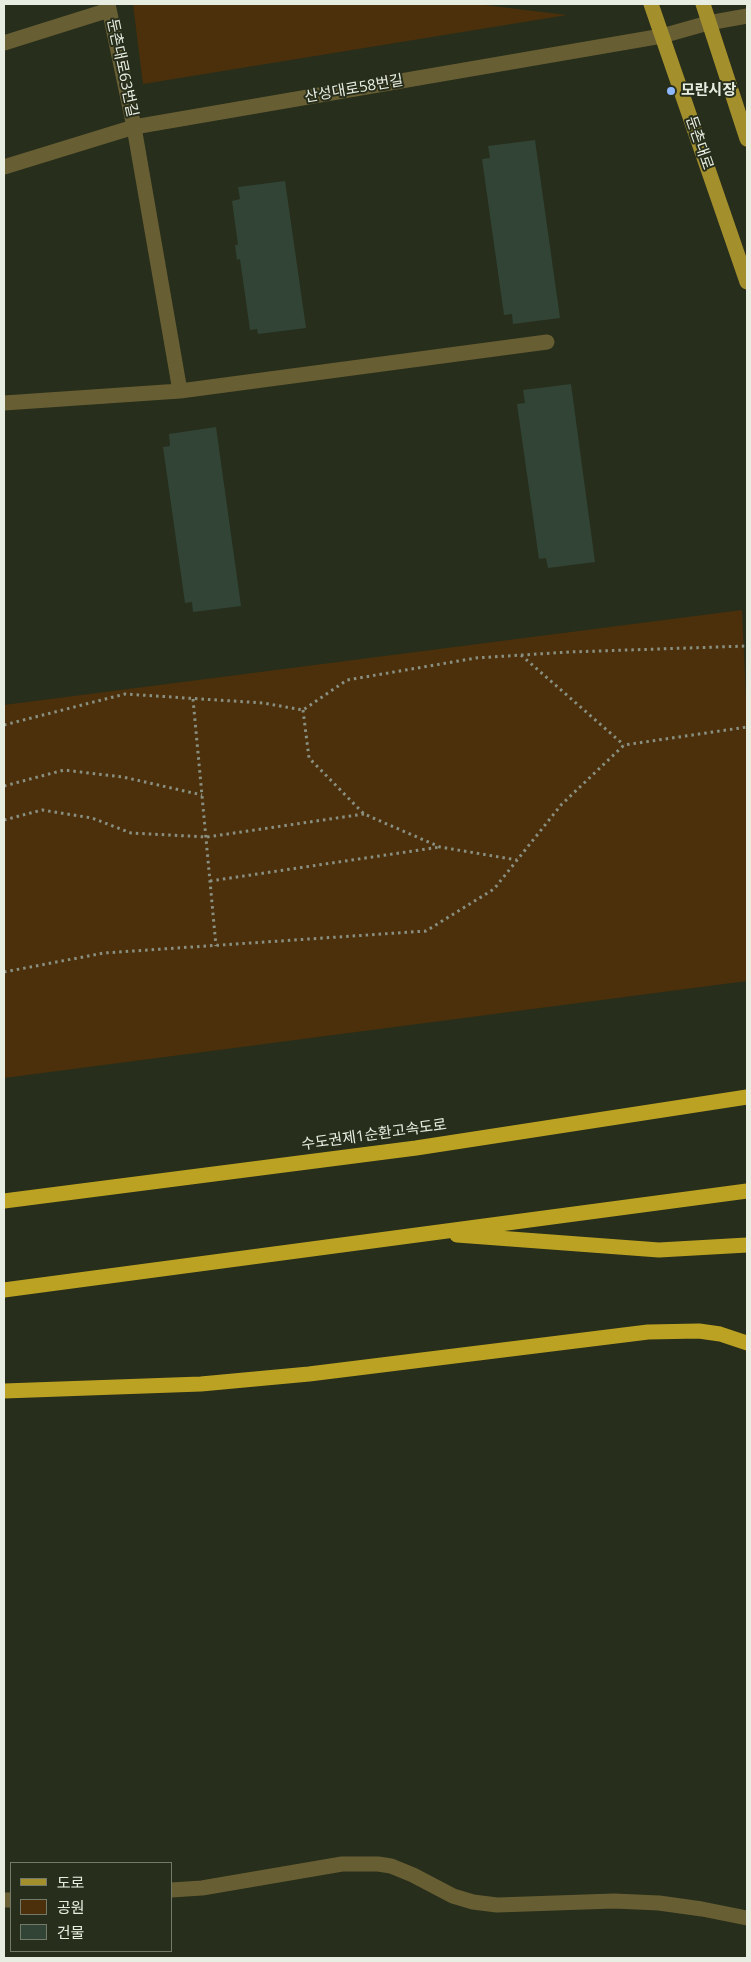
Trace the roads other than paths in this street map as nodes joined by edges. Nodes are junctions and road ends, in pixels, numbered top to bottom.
1 (651, 4) edge
2 (702, 4) edge
3 (108, 7) edge
4 (747, 16) edge
5 (708, 23) junction
6 (662, 36) junction
7 (4, 43) edge
8 (134, 127) junction
9 (747, 139) edge
10 (4, 167) edge
11 (747, 282) edge
12 (547, 342) dead end
13 (180, 391) junction
14 (4, 403) edge
15 (747, 1097) edge
16 (747, 1191) edge
17 (4, 1201) edge
18 (426, 1233) junction
19 (747, 1245) edge
20 (4, 1290) edge
21 (747, 1343) edge
22 (4, 1391) edge
23 (172, 1890) edge
24 (747, 1918) edge

1 - 6 main road, 둔촌대로
2 - 5 main road
3 - 7 street, 둔촌대로63번길
3 - 8 street, 둔촌대로63번길
4 - 5 street, 산성대로58번길
5 - 6 street, 산성대로58번길
5 - 9 main road
6 - 8 street, 산성대로58번길
6 - 11 main road, 둔촌대로
8 - 10 street, 산성대로58번길
8 - 13 street, 둔촌대로63번길
12 - 13 street
13 - 14 street
15 - 17 highway, 수도권제1순환고속도로
16 - 18 highway
18 - 19 highway
18 - 20 highway
21 - 22 highway
23 - 24 street

